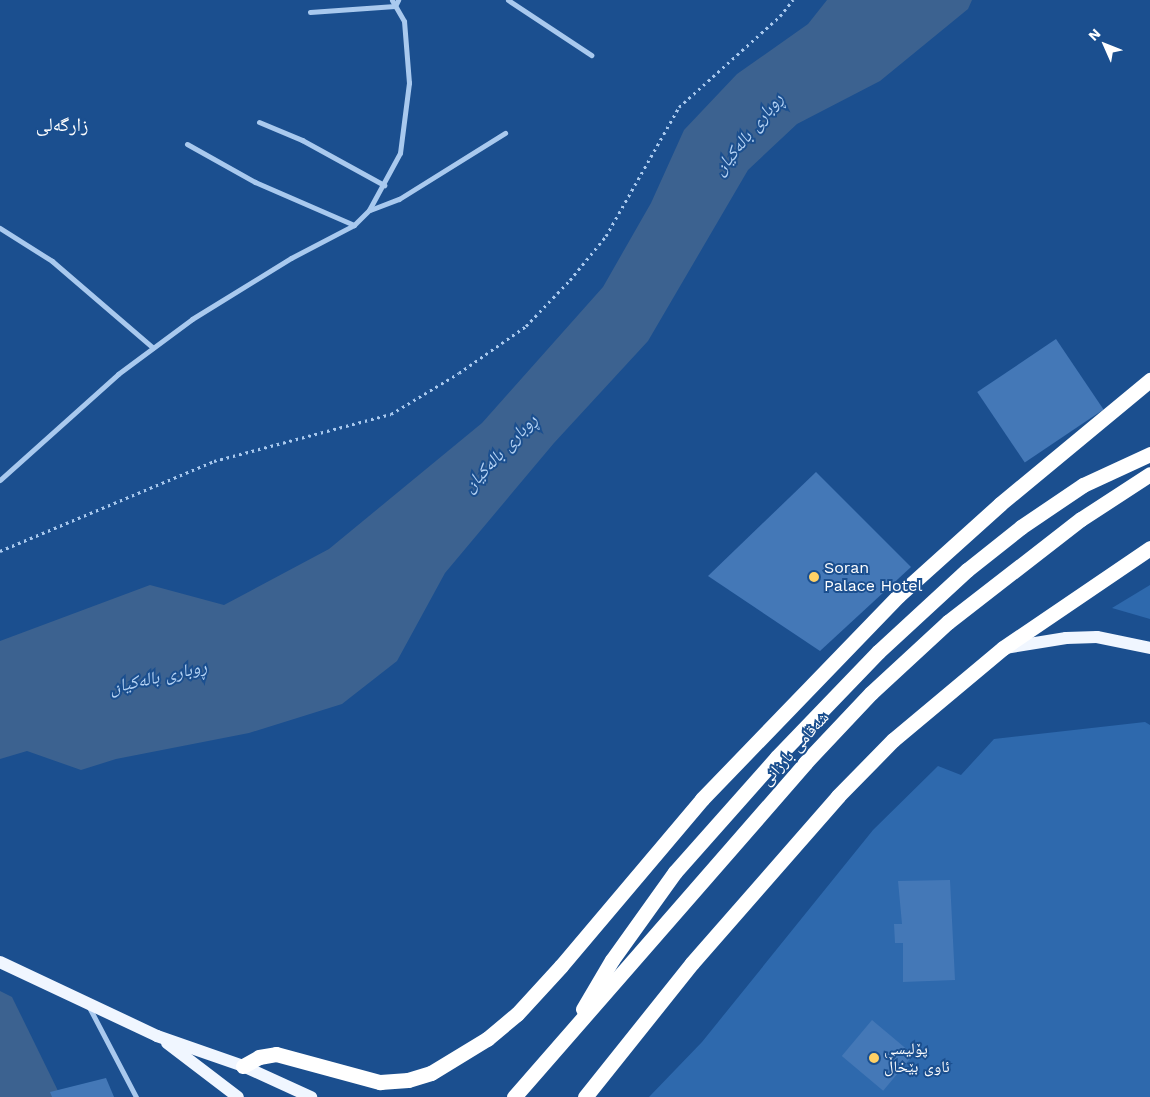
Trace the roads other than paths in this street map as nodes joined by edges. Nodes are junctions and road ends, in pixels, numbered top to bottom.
1 (392, 0) edge
2 (508, 0) edge
3 (397, 3) edge
4 (310, 12) dead end
5 (591, 55) dead end
6 (259, 122) dead end
7 (504, 133) dead end
8 (187, 144) dead end
9 (384, 185) junction
10 (369, 210) junction
11 (354, 225) junction
12 (0, 228) edge
13 (154, 348) junction
14 (1150, 380) edge
15 (1150, 454) edge
16 (1150, 473) edge
17 (0, 480) edge
18 (1150, 548) edge
19 (1002, 648) junction
20 (1150, 648) edge
21 (0, 962) edge
22 (85, 1000) junction
23 (574, 1029) junction
24 (157, 1036) junction
25 (244, 1066) junction
26 (136, 1097) edge
27 (238, 1097) edge
28 (311, 1097) edge
29 (514, 1097) edge
30 (585, 1097) edge

1 - 3 street
2 - 5 street
3 - 4 street
3 - 9 street
6 - 9 street
7 - 10 street
8 - 11 street
9 - 10 street
10 - 11 street
11 - 13 street
12 - 13 street
13 - 17 street
14 - 25 highway
15 - 23 highway
16 - 23 highway, شەقامی بارزانی
18 - 19 highway
19 - 20 main road
19 - 30 highway
21 - 22 main road
22 - 24 main road
22 - 26 street
23 - 29 highway, شەقامی بارزانی
24 - 25 main road
24 - 27 main road
25 - 28 main road

